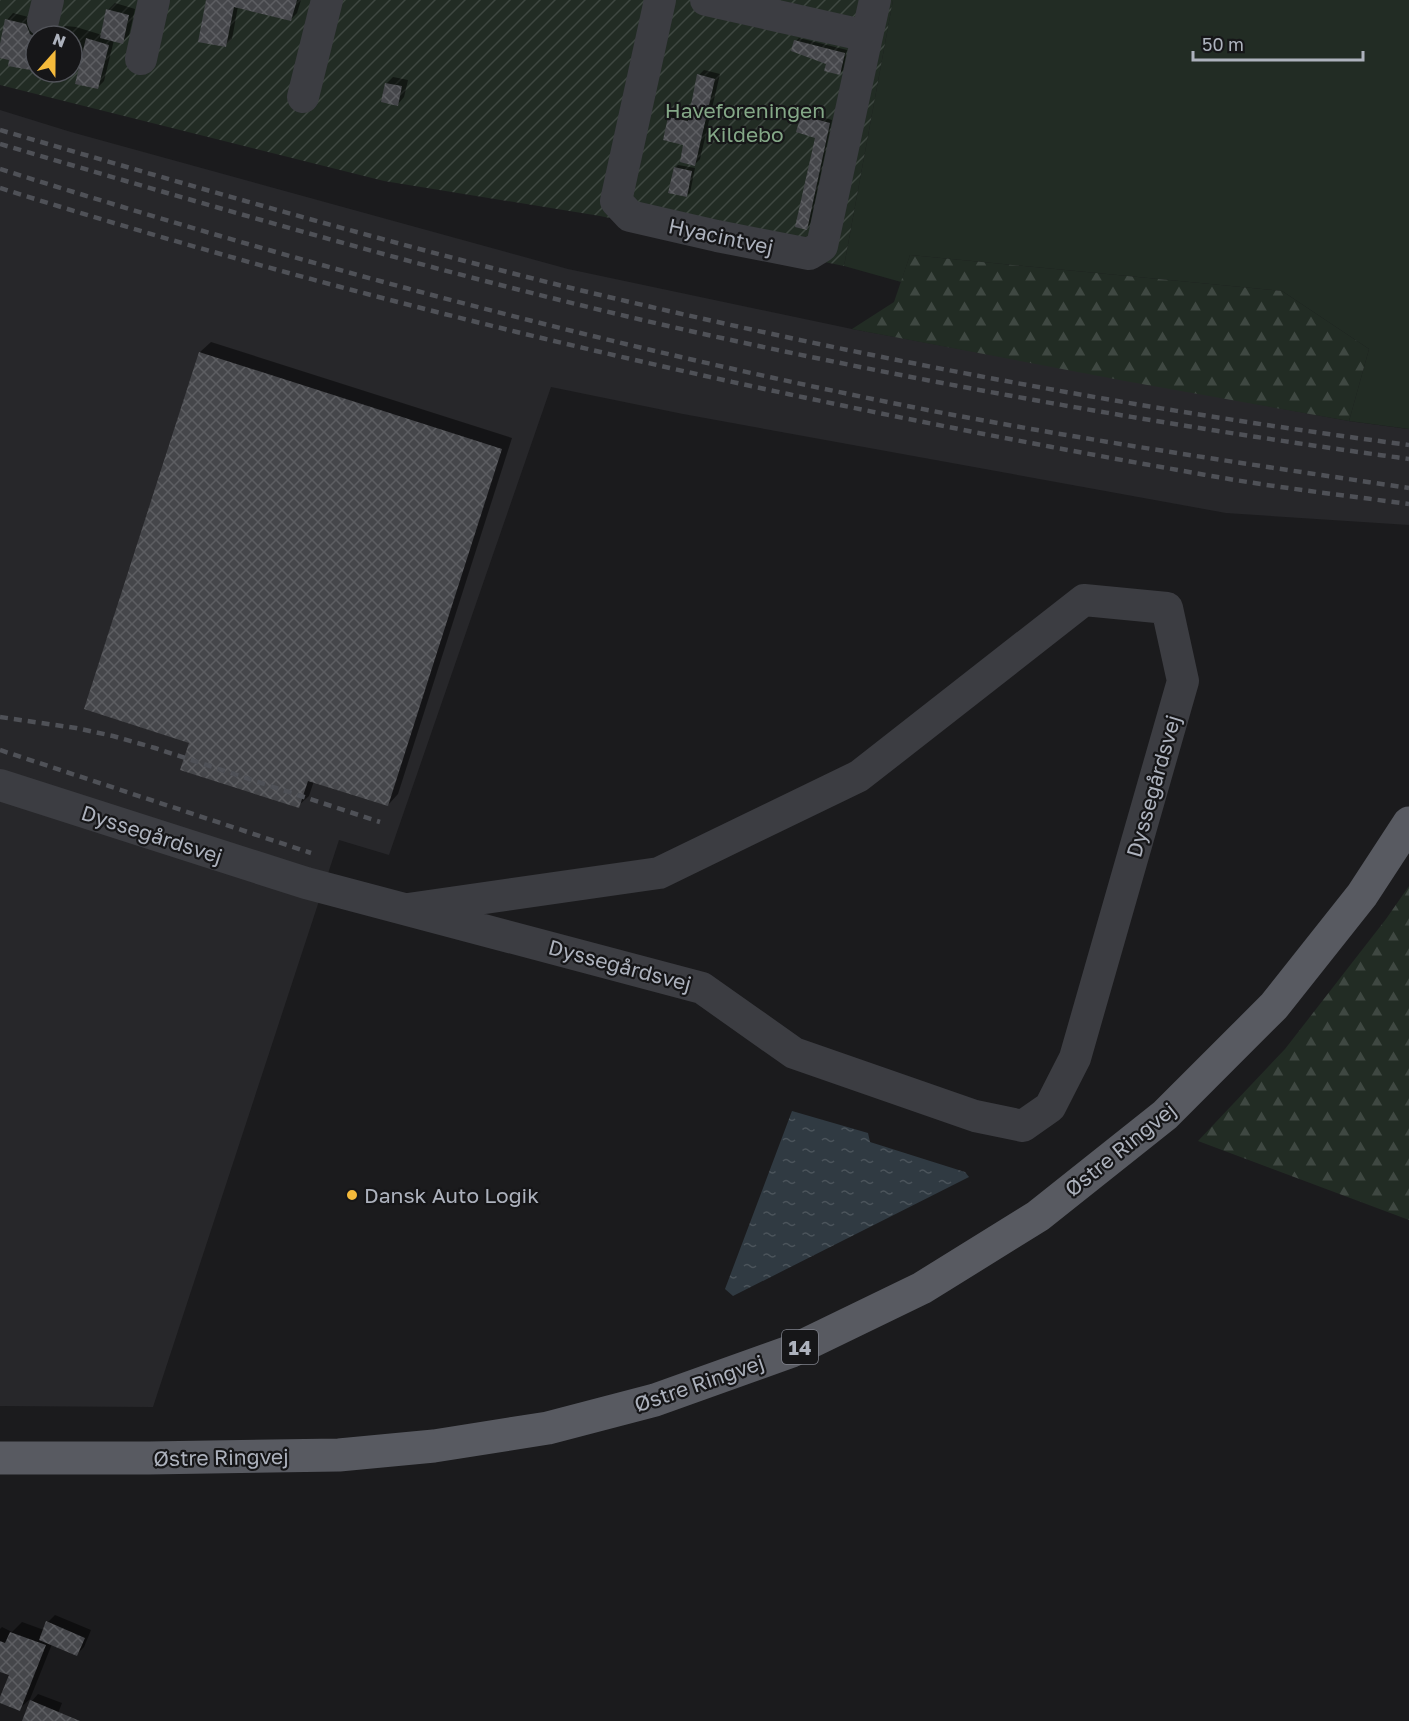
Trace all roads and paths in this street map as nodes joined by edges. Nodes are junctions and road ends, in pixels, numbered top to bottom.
1 (154, 0) edge
2 (327, 0) edge
3 (660, 0) edge
4 (706, 0) edge
5 (875, 0) edge
6 (867, 36) junction
7 (141, 59) dead end
8 (303, 97) dead end
9 (0, 785) edge
10 (1409, 824) edge
11 (408, 909) junction
12 (0, 1458) edge

1 - 7 lane
2 - 8 lane
3 - 6 lane, Hyacintvej
4 - 6 lane
5 - 6 lane, Hyacintvej
9 - 11 lane, Dyssegårdsvej
10 - 12 main road, Østre Ringvej / 14
11 - 11 lane, Dyssegårdsvej

